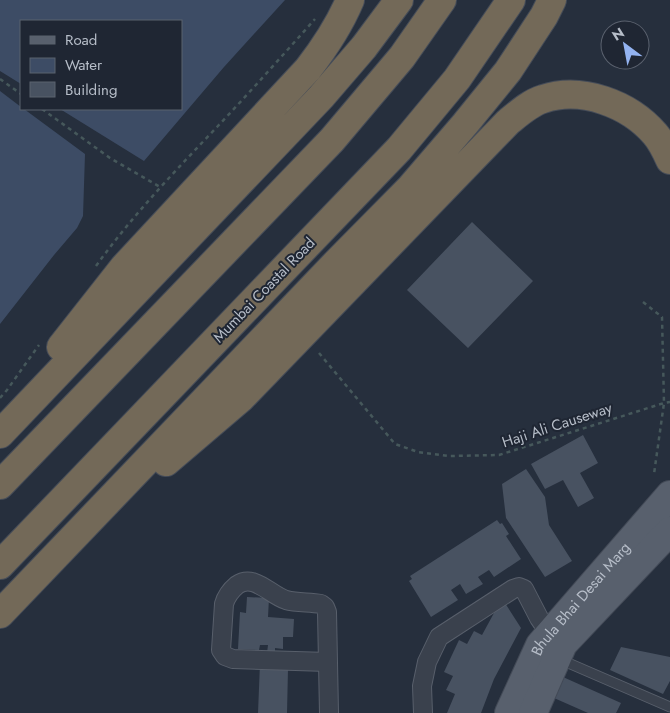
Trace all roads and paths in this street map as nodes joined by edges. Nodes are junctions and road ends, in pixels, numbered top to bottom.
1 (350, 0) edge
2 (399, 0) edge
3 (442, 0) edge
4 (511, 0) edge
5 (552, 0) edge
6 (0, 79) edge
7 (20, 93) edge
8 (43, 110) edge
9 (670, 160) edge
10 (160, 187) dead end
11 (643, 302) dead end
12 (319, 353) dead end
13 (670, 402) edge
14 (664, 403) junction
15 (0, 428) edge
16 (0, 434) edge
17 (654, 474) dead end
18 (0, 485) edge
19 (670, 495) edge
20 (670, 531) edge
21 (73, 538) junction
22 (670, 551) edge
23 (0, 565) edge
24 (619, 584) junction
25 (0, 614) edge
26 (553, 646) junction
27 (328, 662) junction
28 (670, 707) edge
29 (329, 713) edge
30 (423, 713) edge
31 (509, 713) edge
32 (533, 713) edge

1 - 15 highway
2 - 16 highway
3 - 18 highway
4 - 23 highway, Mumbai Coastal Road
5 - 21 highway
6 - 7 path
8 - 10 path
9 - 21 highway
11 - 14 path
12 - 14 path, Haji Ali Causeway
13 - 14 path, Haji Ali Causeway
14 - 17 path
19 - 26 main road, Bhula Bhai Desai Marg
20 - 24 main road, Bhula Bhai Desai Marg
21 - 25 highway
22 - 24 main road
24 - 26 main road, Bhula Bhai Desai Marg
26 - 28 lane
26 - 30 street
26 - 31 main road, Bhula Bhai Desai Marg
26 - 32 main road, Bhula Bhai Desai Marg
27 - 27 street
27 - 29 street

